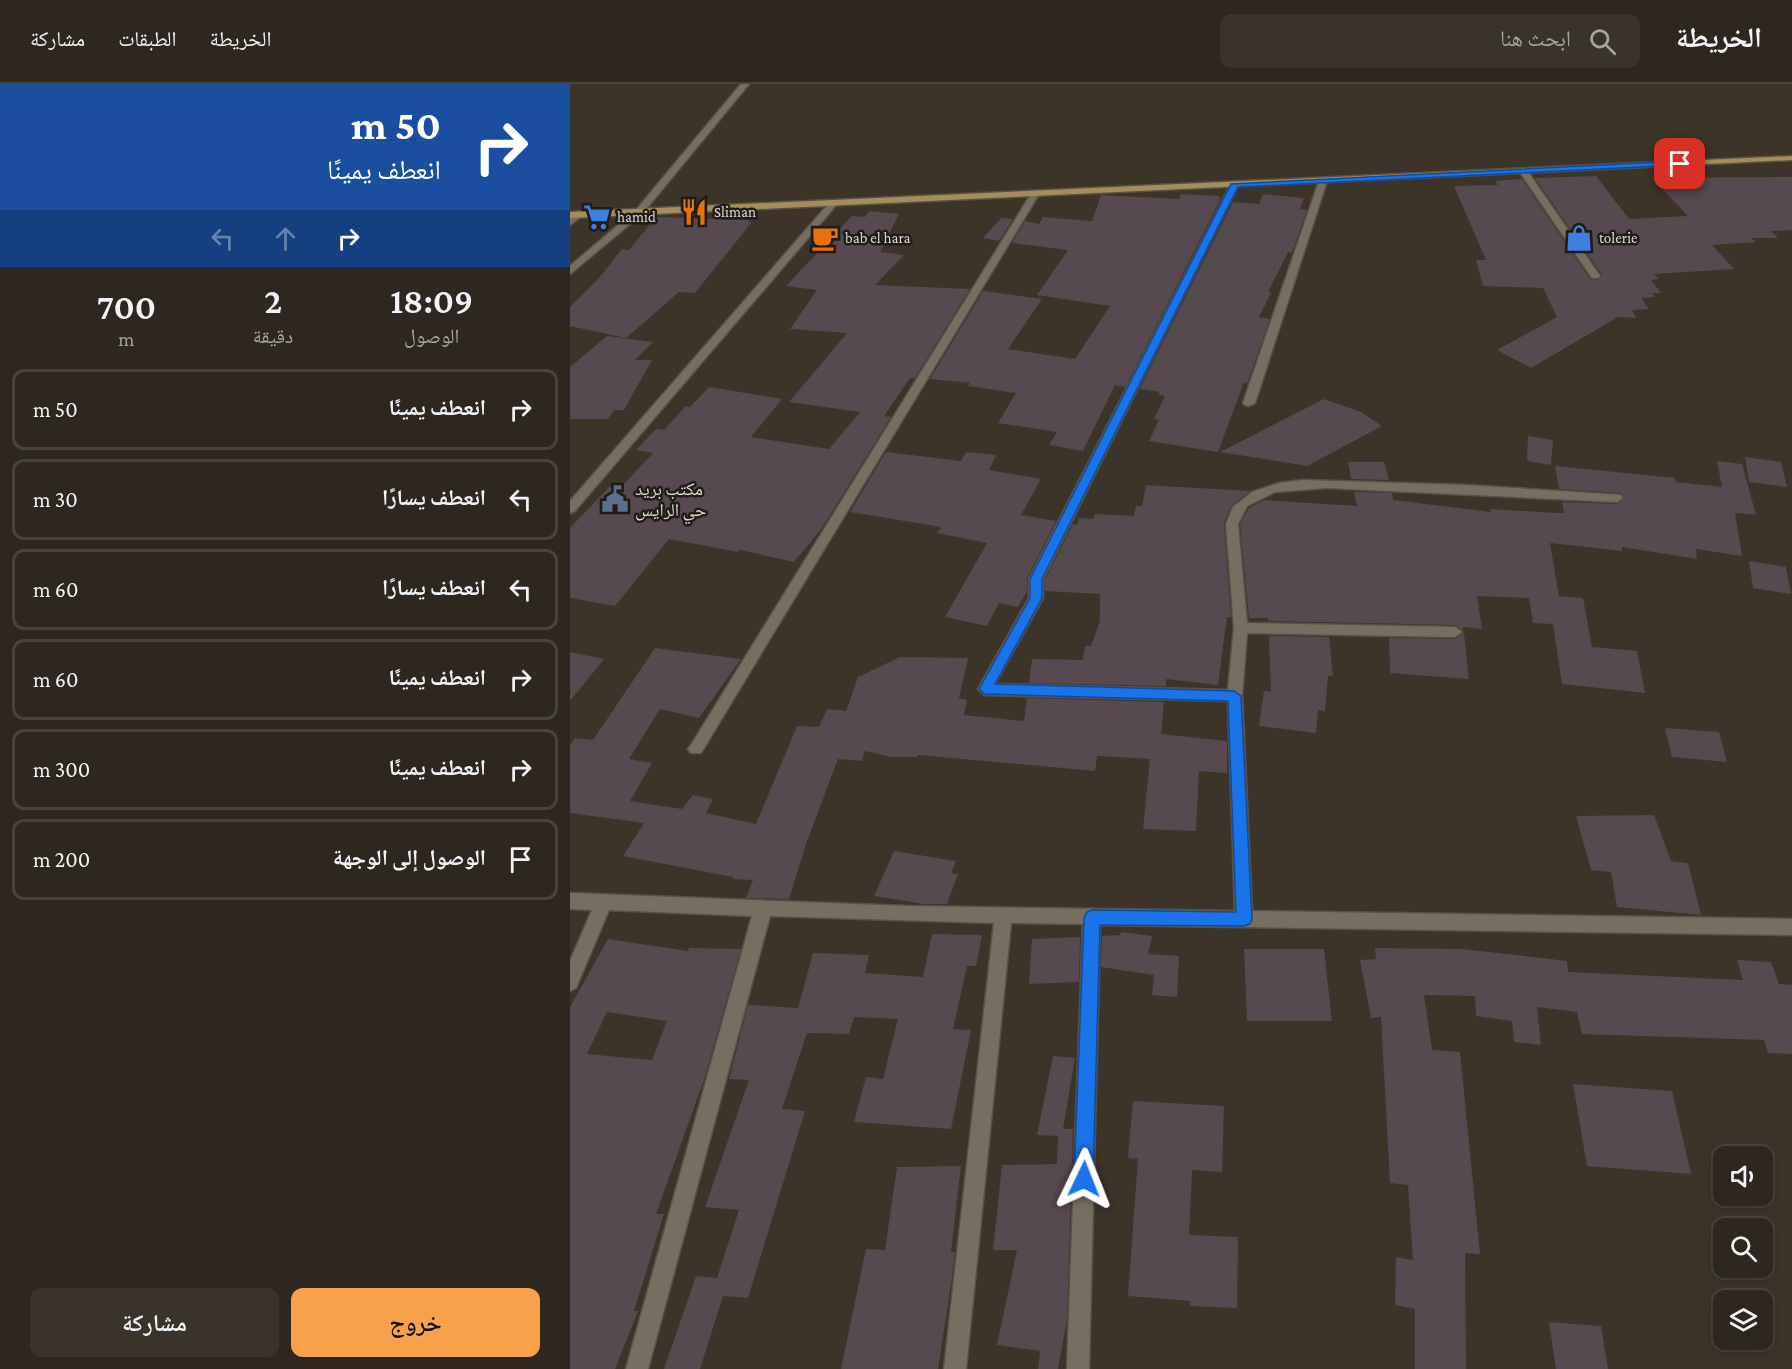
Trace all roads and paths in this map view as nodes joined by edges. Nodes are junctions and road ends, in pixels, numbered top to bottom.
1 (745, 84) edge
2 (1792, 158) edge
3 (1523, 171) junction
4 (1323, 180) junction
5 (1235, 184) junction
6 (1035, 194) junction
7 (834, 203) junction
8 (639, 212) junction
9 (575, 214) edge
10 (570, 222) edge
11 (570, 271) edge
12 (1595, 276) dead end
13 (1250, 404) dead end
14 (1617, 498) dead end
15 (570, 509) edge
16 (1241, 628) junction
17 (1455, 632) dead end
18 (1234, 696) junction
19 (696, 749) dead end
20 (570, 902) edge
21 (603, 903) junction
22 (763, 909) junction
23 (1003, 916) junction
24 (1092, 918) junction
25 (1244, 919) junction
26 (1792, 927) edge
27 (570, 982) edge
28 (638, 1369) edge
29 (955, 1369) edge
30 (1078, 1369) edge

1 - 8 street
2 - 3 main road
3 - 4 main road
3 - 12 street
4 - 5 main road
4 - 13 street
5 - 6 main road
5 - 18 street
6 - 7 main road
6 - 19 street
7 - 8 main road
7 - 15 street
8 - 9 main road
8 - 11 street
9 - 10 street
14 - 16 street
16 - 17 street
16 - 18 street
18 - 25 street
20 - 21 street
21 - 22 street
21 - 27 street
22 - 23 street
22 - 28 street
23 - 24 street
23 - 29 street
24 - 25 street
24 - 30 street
25 - 26 street

